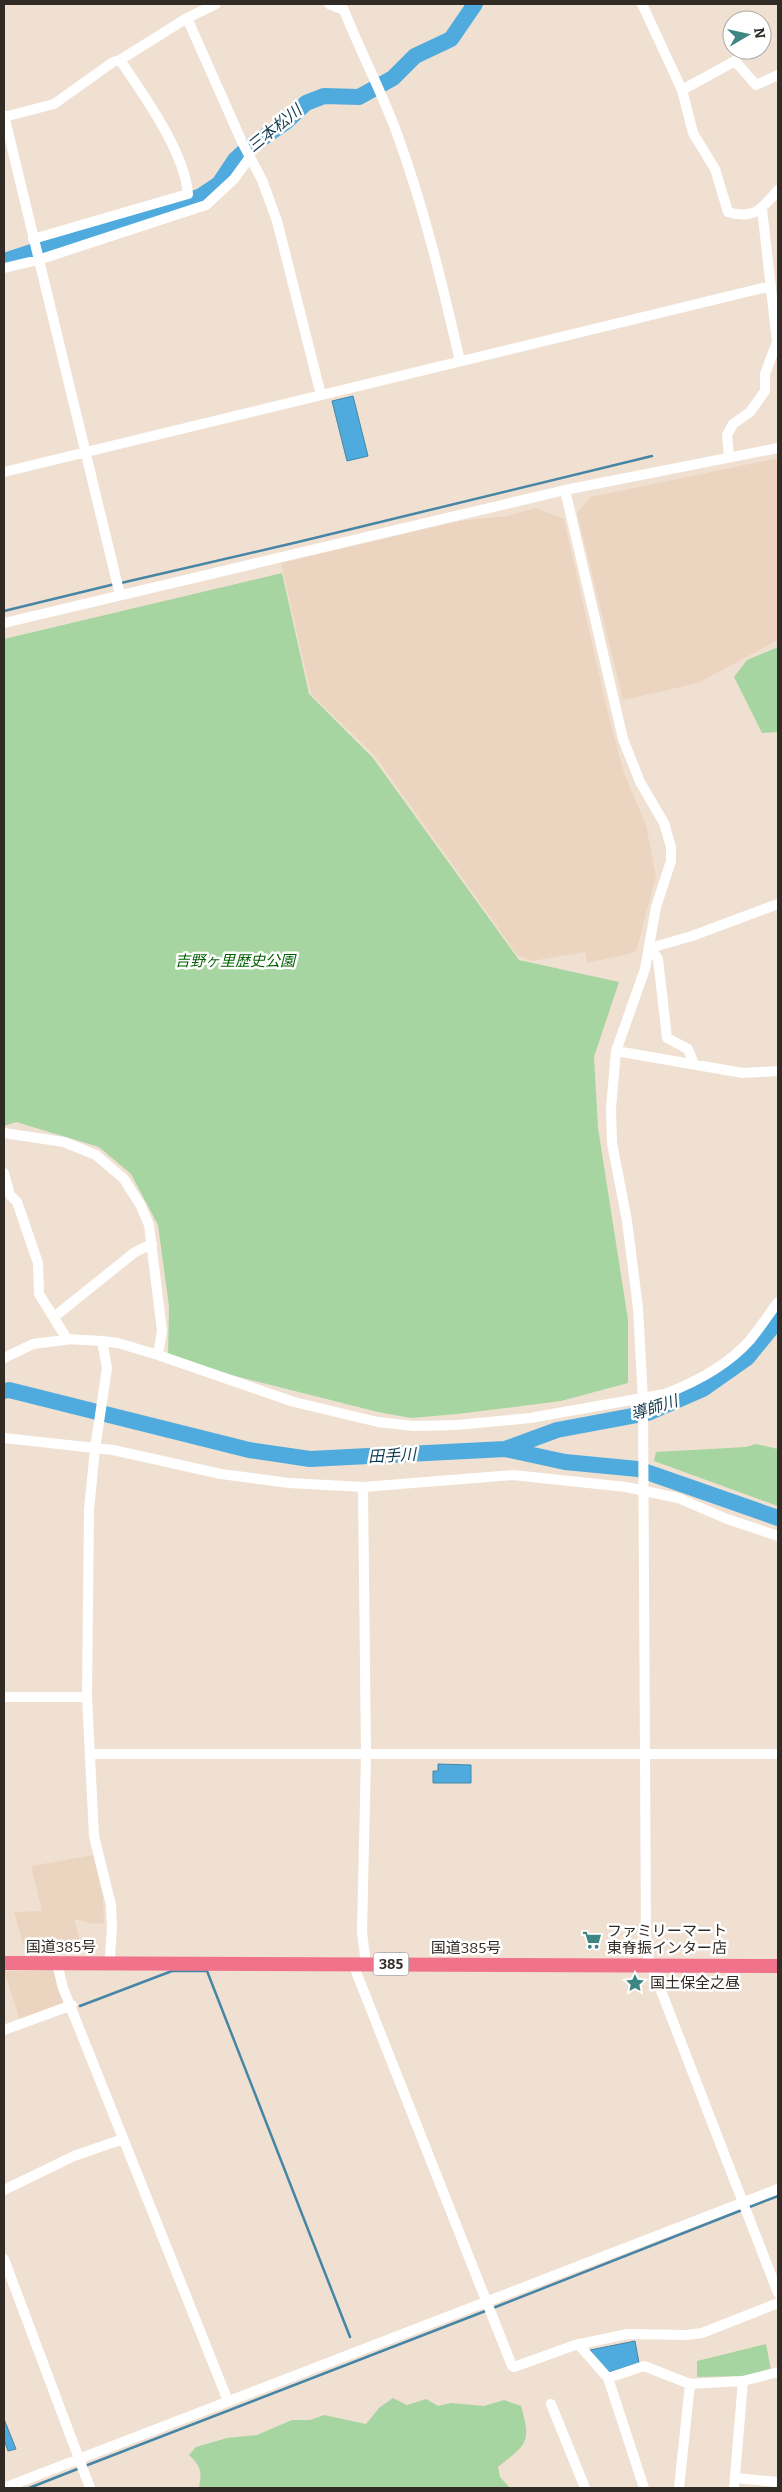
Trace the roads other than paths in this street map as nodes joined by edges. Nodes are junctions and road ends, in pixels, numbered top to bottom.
1 (216, 4) edge
2 (329, 4) edge
3 (642, 4) edge
4 (187, 18) junction
5 (120, 60) junction
6 (778, 75) edge
7 (682, 90) junction
8 (4, 116) edge
9 (250, 157) junction
10 (778, 190) edge
11 (762, 210) junction
12 (33, 239) junction
13 (38, 260) junction
14 (4, 268) edge
15 (771, 286) junction
16 (460, 361) junction
17 (321, 395) junction
18 (778, 448) edge
19 (85, 451) junction
20 (729, 456) junction
21 (4, 472) edge
22 (565, 490) junction
23 (120, 595) junction
24 (4, 623) edge
25 (778, 904) edge
26 (650, 948) junction
27 (616, 1051) junction
28 (694, 1064) junction
29 (778, 1071) edge
30 (4, 1134) edge
31 (4, 1173) edge
32 (152, 1244) junction
33 (778, 1302) edge
34 (54, 1317) junction
35 (72, 1340) junction
36 (102, 1341) junction
37 (158, 1355) junction
38 (4, 1358) edge
39 (642, 1399) junction
40 (4, 1438) edge
41 (95, 1449) junction
42 (364, 1487) junction
43 (644, 1490) junction
44 (778, 1536) edge
45 (4, 1697) edge
46 (87, 1697) junction
47 (91, 1754) junction
48 (645, 1754) junction
49 (778, 1754) edge
50 (366, 1755) junction
51 (4, 1963) edge
52 (57, 1963) junction
53 (113, 1963) junction
54 (359, 1964) junction
55 (652, 1966) junction
56 (778, 1966) edge
57 (72, 2005) junction
58 (4, 2030) edge
59 (123, 2139) junction
60 (778, 2189) edge
61 (4, 2190) edge
62 (744, 2202) junction
63 (4, 2259) edge
64 (778, 2293) edge
65 (485, 2302) junction
66 (778, 2303) edge
67 (578, 2344) junction
68 (778, 2372) edge
69 (608, 2378) junction
70 (743, 2381) junction
71 (690, 2384) junction
72 (228, 2401) junction
73 (551, 2404) dead end
74 (79, 2459) junction
75 (778, 2482) edge
76 (734, 2483) edge
77 (4, 2488) edge
78 (90, 2488) edge
79 (585, 2488) edge
80 (644, 2488) edge
81 (679, 2488) edge

1 - 4 street
2 - 16 street
3 - 7 street
4 - 5 street
4 - 9 street
5 - 8 street
5 - 12 street
6 - 7 street
7 - 11 street
8 - 12 street
9 - 13 street
9 - 17 street
10 - 11 street
11 - 15 street
12 - 13 street
13 - 14 street
13 - 19 street
15 - 16 street
15 - 20 street
16 - 17 street
17 - 19 street
18 - 20 street
19 - 21 street
19 - 23 street
20 - 22 street
22 - 23 street
22 - 26 street
23 - 24 street
25 - 26 street
26 - 27 street
26 - 28 street
27 - 28 street
27 - 39 street
28 - 29 street
30 - 32 street
31 - 34 street
32 - 34 street
32 - 37 street
33 - 39 street
34 - 35 street
35 - 36 street
35 - 38 street
36 - 37 street
36 - 41 street
37 - 39 street
39 - 43 street
40 - 41 street
41 - 42 street
41 - 46 street
42 - 43 street
42 - 50 street
43 - 44 street
43 - 48 street
45 - 46 street
46 - 47 street
47 - 50 street
47 - 53 street
48 - 49 street
48 - 50 street
48 - 55 street
50 - 54 street
51 - 52 highway, 国道385号 / 385
52 - 53 highway, 国道385号 / 385
52 - 57 street
53 - 54 highway, 国道385号 / 385
54 - 55 highway, 国道385号 / 385
54 - 65 street
55 - 56 highway, 国道385号 / 385
55 - 62 street
57 - 58 street
57 - 59 street
59 - 61 street
59 - 72 street
60 - 62 street
62 - 64 street
62 - 65 street
63 - 74 street
65 - 67 street
65 - 72 street
66 - 67 street
67 - 69 street
68 - 70 street
69 - 71 street
69 - 80 street
70 - 71 street
70 - 76 street
71 - 81 street
72 - 74 street
73 - 79 street
74 - 77 street
74 - 78 street
75 - 76 street

